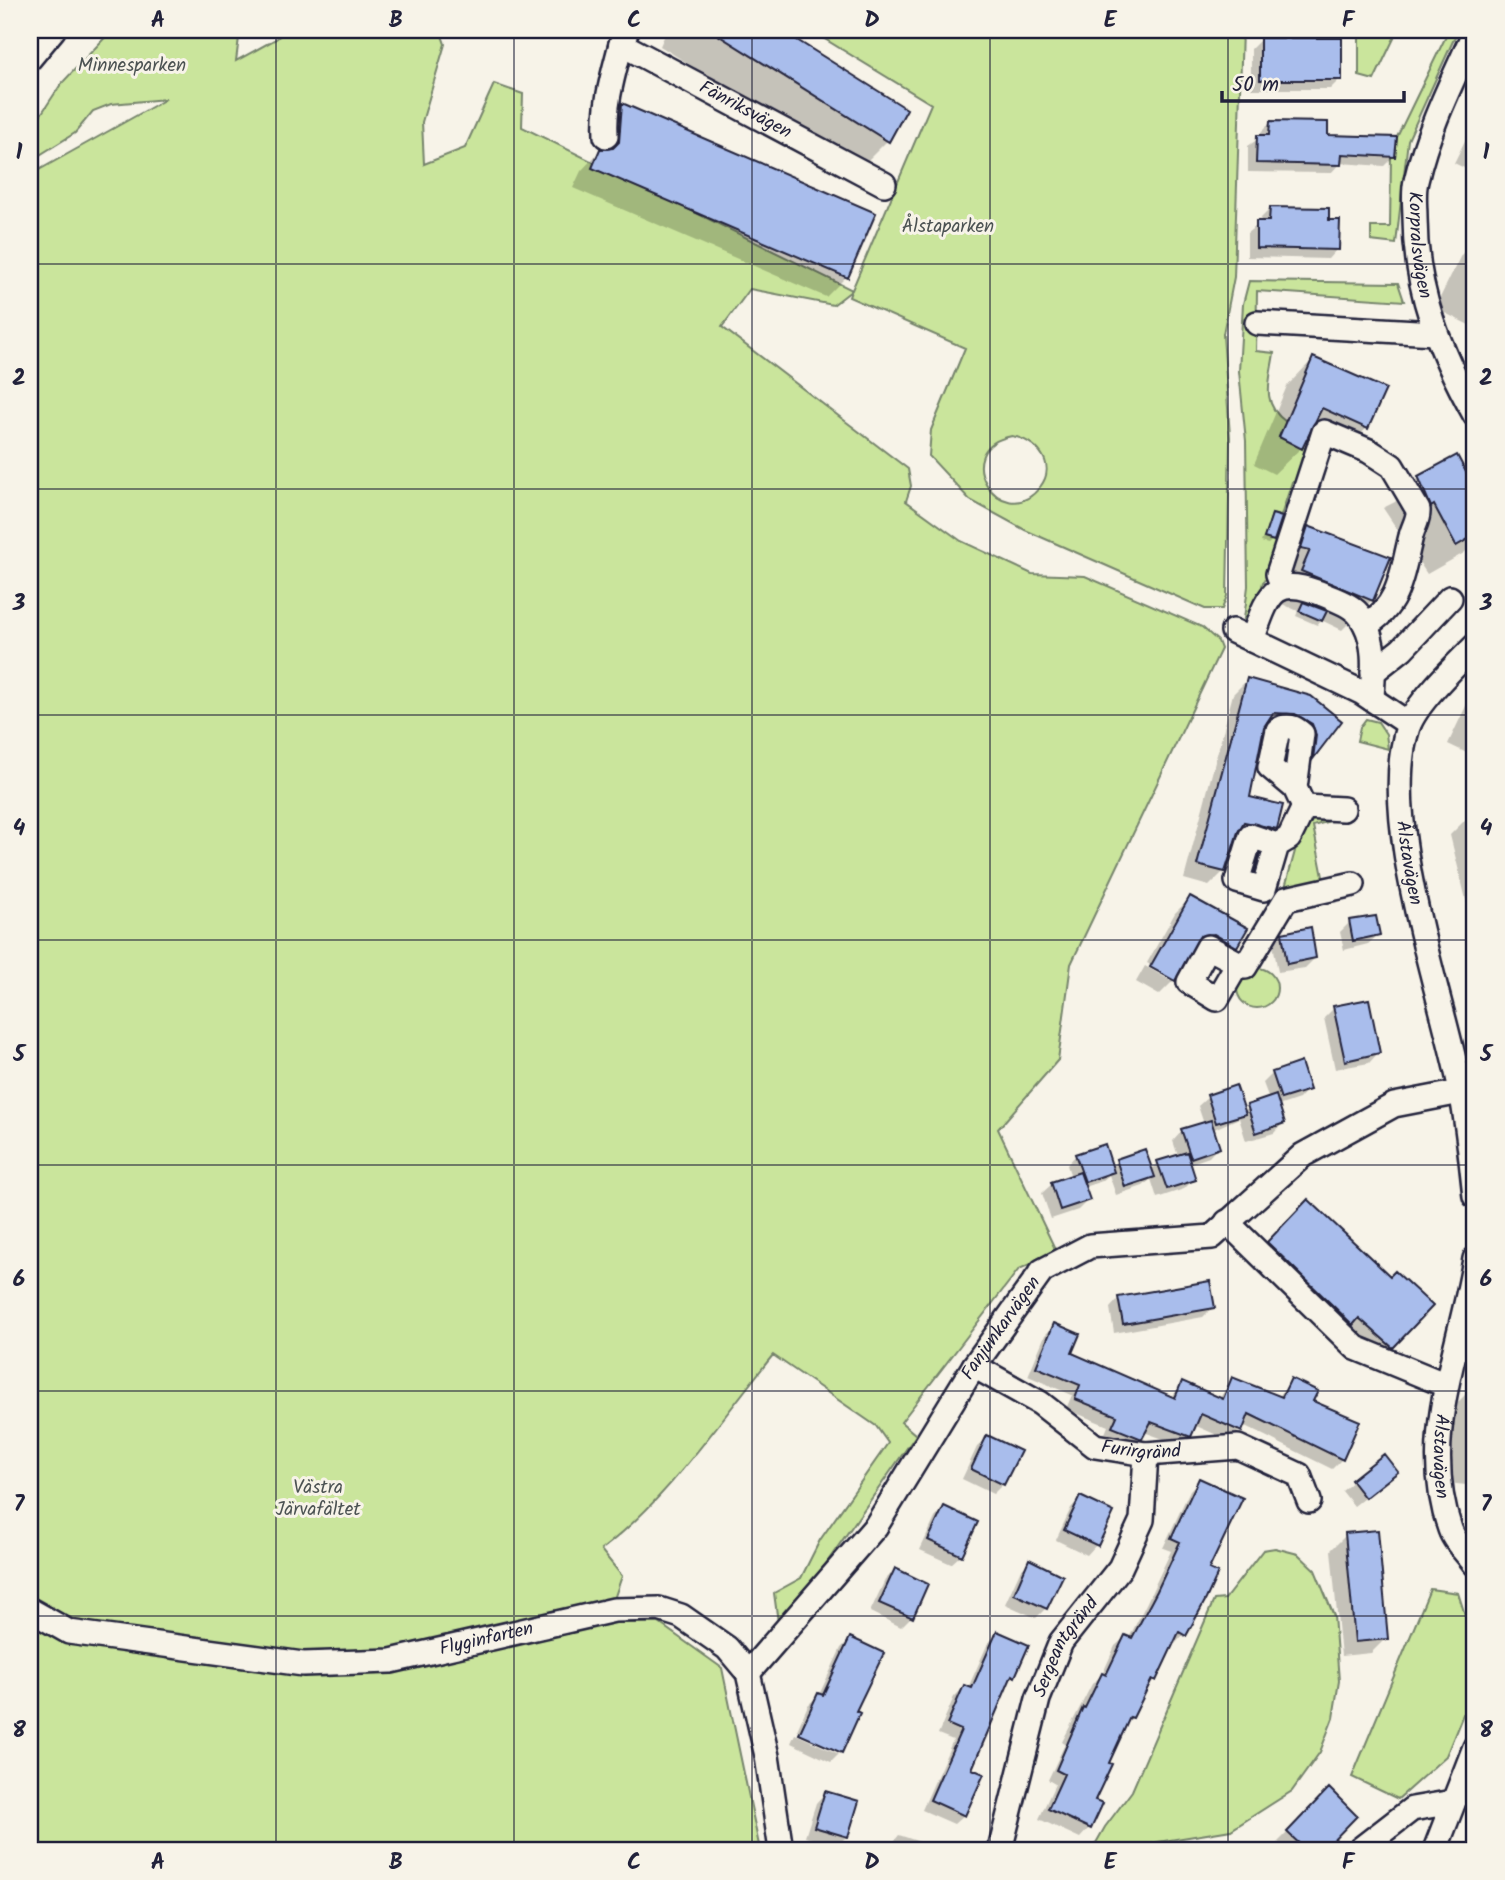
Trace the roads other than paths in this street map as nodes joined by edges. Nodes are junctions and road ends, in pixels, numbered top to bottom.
1 (53, 30) edge
2 (1475, 31) edge
3 (624, 37) edge
4 (30, 58) edge
5 (606, 136) dead end
6 (884, 184) dead end
7 (1256, 323) dead end
8 (1435, 333) junction
9 (1475, 415) edge
10 (1283, 587) junction
11 (1451, 598) dead end
12 (1366, 625) junction
13 (1475, 646) edge
14 (1373, 672) junction
15 (1372, 699) junction
16 (1409, 724) junction
17 (1343, 809) dead end
18 (1353, 884) dead end
19 (1286, 899) junction
20 (1238, 963) dead end
21 (1468, 1093) edge
22 (1475, 1196) edge
23 (1227, 1222) junction
24 (1475, 1259) edge
25 (1473, 1290) edge
26 (974, 1366) junction
27 (1446, 1385) junction
28 (1146, 1454) junction
29 (1309, 1501) dead end
30 (1475, 1564) edge
31 (30, 1610) edge
32 (748, 1673) junction
33 (1475, 1747) edge
34 (1453, 1802) junction
35 (781, 1850) edge
36 (1000, 1850) edge
37 (1359, 1850) edge
38 (1435, 1850) edge

1 - 4 street
2 - 8 street, Korpralsvägen
3 - 5 street
3 - 6 street, Fänriksvägen
7 - 8 street
8 - 9 street, Korpralsvägen
10 - 12 street
10 - 12 street
10 - 15 street
11 - 14 street
12 - 14 street
13 - 16 street
14 - 15 street
15 - 16 street
16 - 21 street, Ålstavägen
17 - 19 street
18 - 19 street
19 - 20 street
21 - 22 street, Ålstavägen
21 - 23 street, Fanjunkarvägen
23 - 26 street, Fanjunkarvägen
23 - 27 street
24 - 25 street, Ålstavägen
25 - 27 street, Ålstavägen
26 - 28 street, Furirgränd
26 - 32 street, Fanjunkarvägen
27 - 30 street, Ålstavägen
28 - 29 street, Furirgränd
28 - 36 street, Sergeantgränd
31 - 32 street, Flyginfarten
32 - 35 street, Flyginfarten
33 - 34 street
34 - 37 street
34 - 38 street

